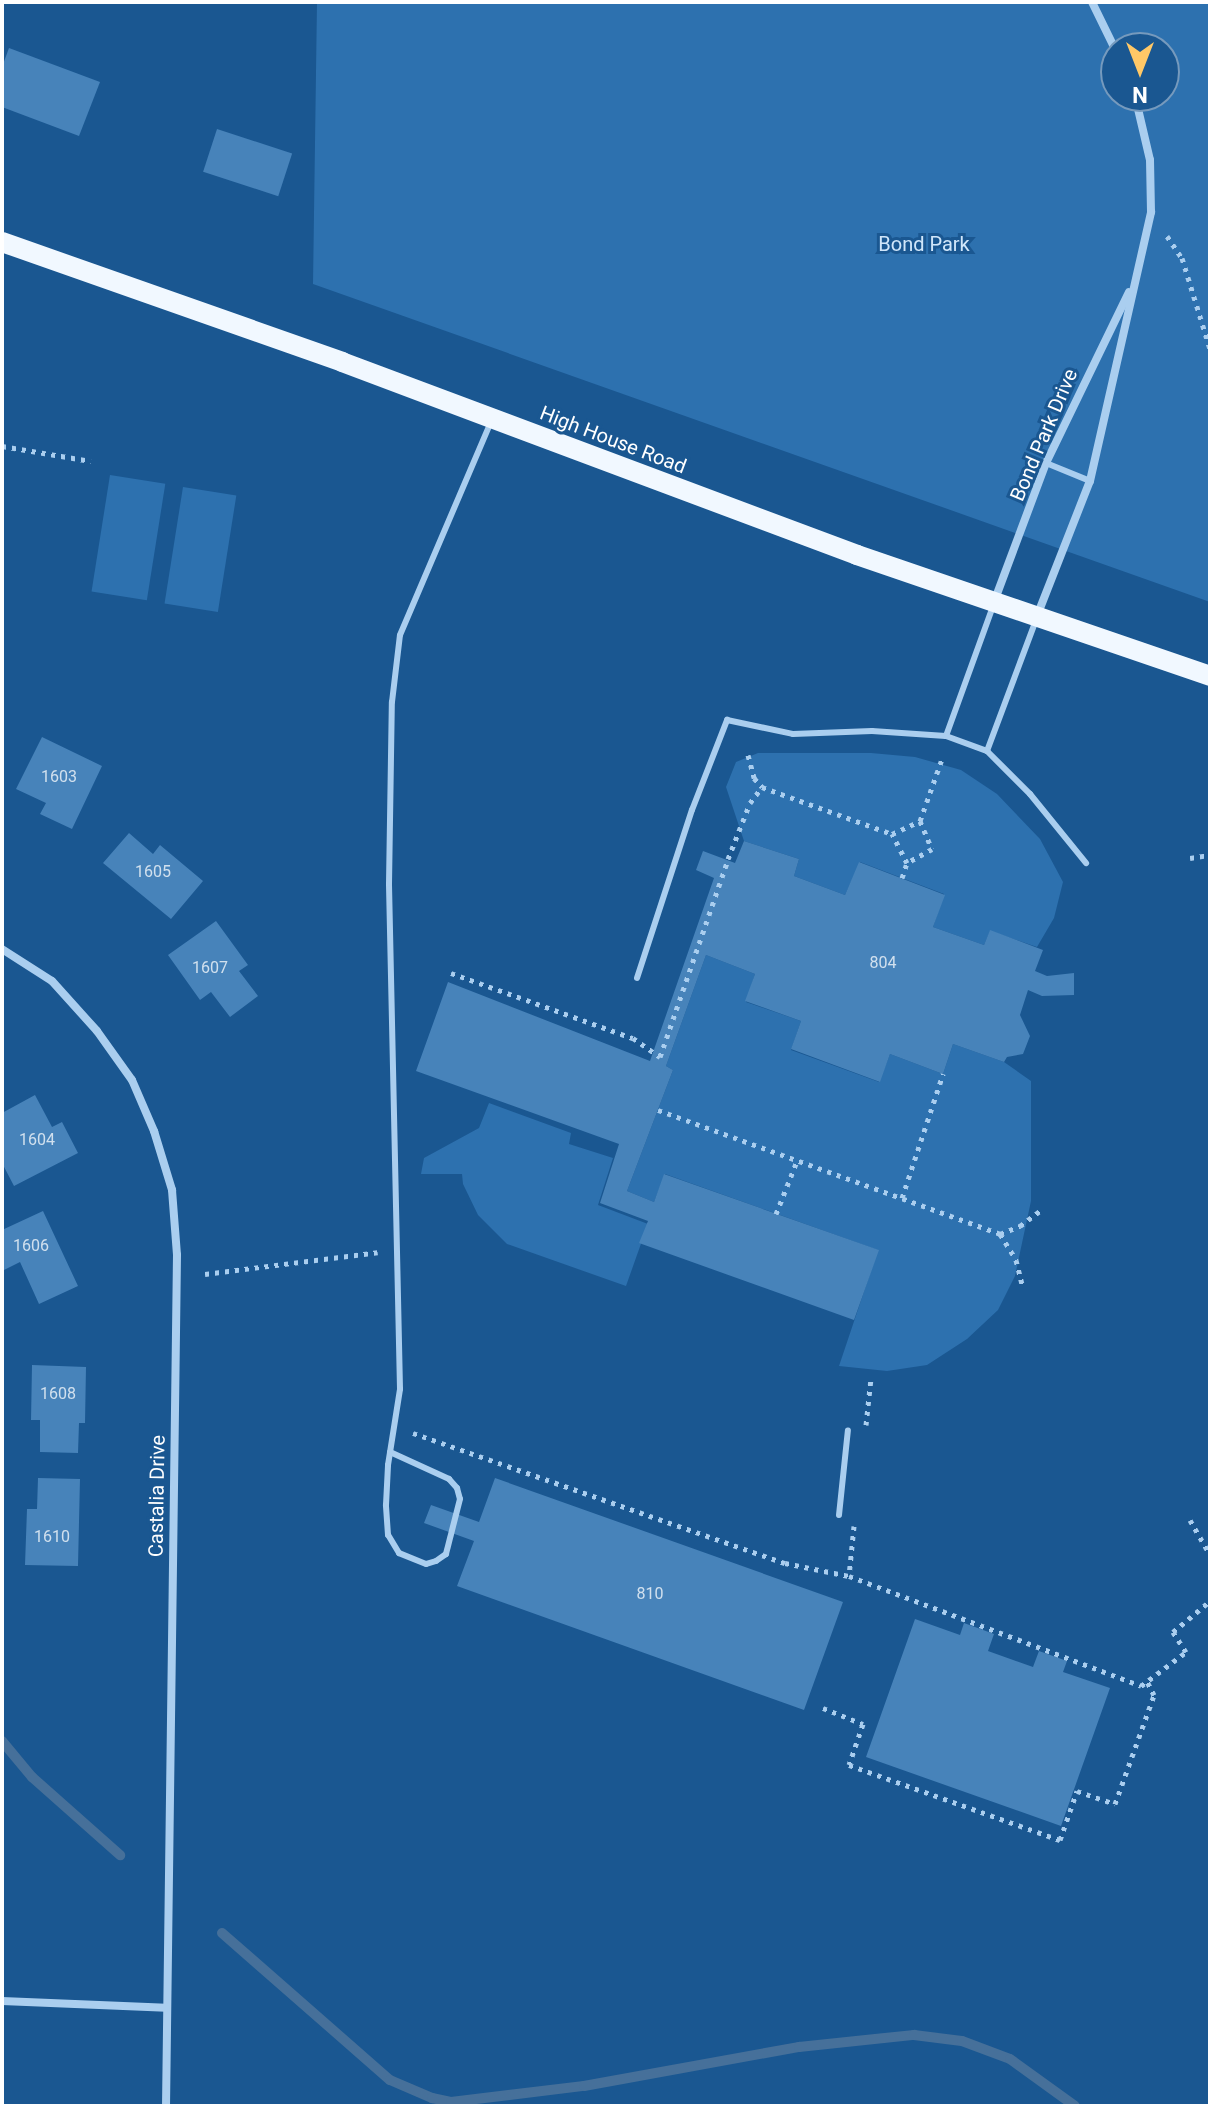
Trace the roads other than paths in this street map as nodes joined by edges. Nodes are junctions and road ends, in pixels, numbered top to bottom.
1 (1092, 2) edge
2 (1107, 32) edge
3 (1139, 112) edge
4 (2, 242) edge
5 (1134, 285) junction
6 (492, 419) junction
7 (1046, 463) junction
8 (1090, 481) junction
9 (994, 603) junction
10 (1037, 617) junction
11 (1210, 676) edge
12 (946, 736) junction
13 (987, 751) junction
14 (1086, 863) dead end
15 (2, 949) edge
16 (637, 978) dead end
17 (848, 1430) dead end
18 (390, 1452) junction
19 (839, 1515) dead end
20 (2, 2001) edge
21 (166, 2008) junction
22 (166, 2106) edge

1 - 2 street
3 - 5 street, Bond Park Drive
4 - 6 main road, High House Road
5 - 7 street, Bond Park Drive
5 - 8 street, Bond Park Drive
6 - 9 main road, High House Road
6 - 18 lane
7 - 8 lane
7 - 9 street, Bond Park Drive
8 - 10 street, Bond Park Drive
9 - 10 main road, High House Road
9 - 12 lane
10 - 11 main road, High House Road
10 - 13 lane
12 - 13 lane
12 - 16 lane
13 - 14 lane
15 - 21 street, Castalia Drive
17 - 19 lane
18 - 18 lane
20 - 21 street
21 - 22 street, Castalia Drive

